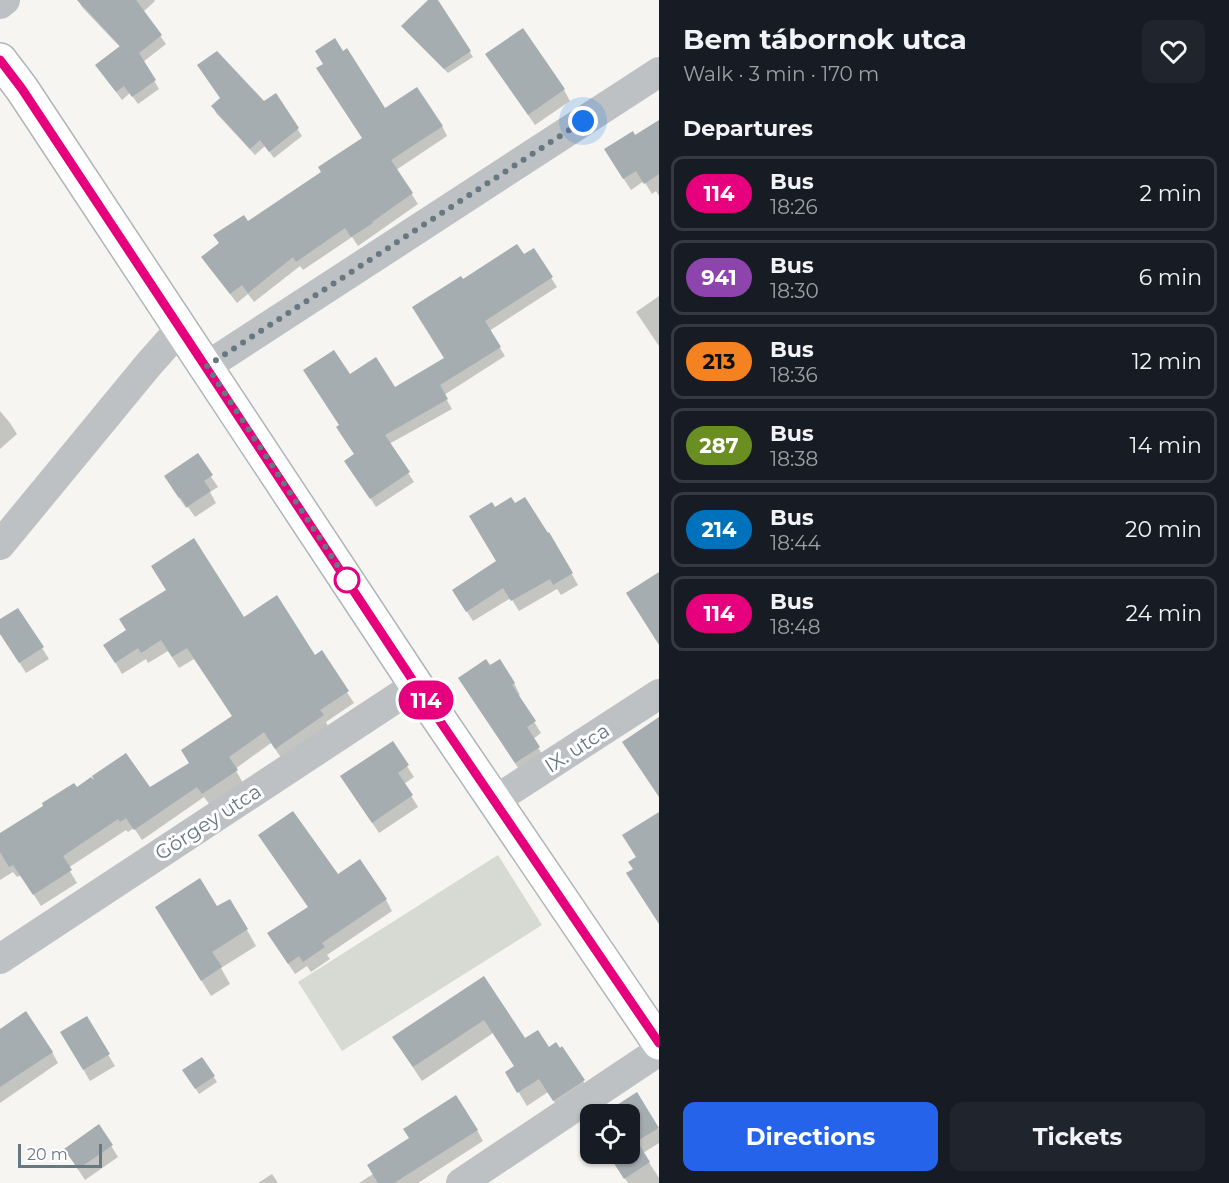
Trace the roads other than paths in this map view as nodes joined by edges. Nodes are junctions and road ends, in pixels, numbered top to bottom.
1 (5, 0) edge
2 (0, 4) edge
3 (0, 60) edge
4 (659, 72) edge
5 (181, 328) junction
6 (207, 366) junction
7 (0, 544) edge
8 (416, 686) junction
9 (659, 694) edge
10 (494, 801) junction
11 (0, 959) edge
12 (659, 1043) edge
13 (659, 1051) edge
14 (461, 1183) edge

1 - 2 street
3 - 5 street
4 - 6 street
5 - 6 street
5 - 7 street
6 - 8 street
8 - 10 street
8 - 11 street, Görgey utca
9 - 10 street, IX. utca
10 - 12 street
13 - 14 street

